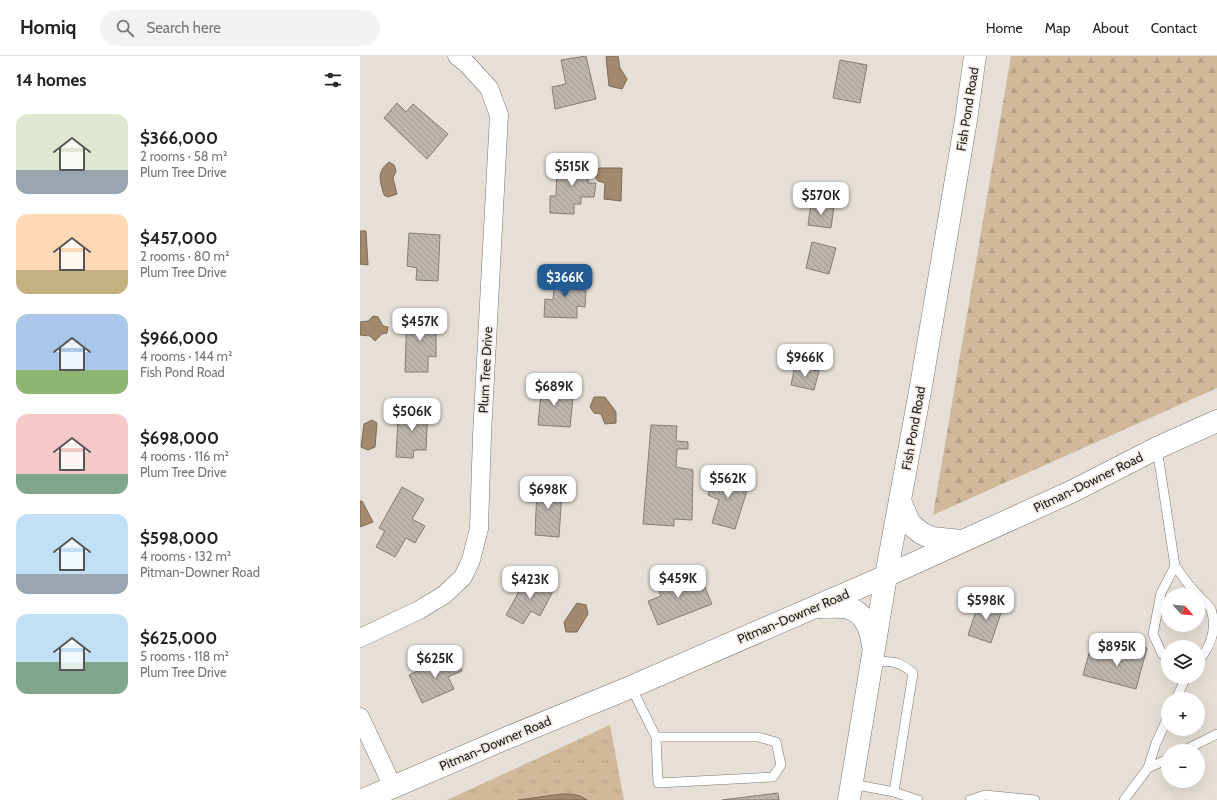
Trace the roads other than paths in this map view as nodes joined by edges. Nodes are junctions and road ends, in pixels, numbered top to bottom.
1 (456, 56) edge
2 (975, 56) edge
3 (1217, 421) edge
4 (1157, 448) junction
5 (900, 501) junction
6 (963, 541) junction
7 (1175, 566) junction
8 (886, 576) junction
9 (1192, 588) edge
10 (1205, 603) edge
11 (816, 606) junction
12 (360, 638) edge
13 (1161, 652) edge
14 (1205, 654) edge
15 (873, 658) junction
16 (631, 687) junction
17 (360, 717) edge
18 (1161, 732) edge
19 (1217, 734) edge
20 (656, 737) junction
21 (1197, 744) edge
22 (1161, 762) edge
23 (1148, 768) junction
24 (392, 787) junction
25 (850, 792) edge
26 (894, 792) junction
27 (363, 800) edge
28 (918, 800) edge
29 (970, 800) edge
30 (1035, 800) edge
31 (1124, 800) edge

1 - 12 street, Plum Tree Drive
2 - 5 street, Fish Pond Road
3 - 4 street, Pitman-Downer Road
4 - 6 street, Pitman-Downer Road
4 - 7 lane
5 - 6 street
5 - 8 street, Fish Pond Road
6 - 8 street, Pitman-Downer Road
7 - 9 lane
7 - 13 lane
8 - 11 street, Pitman-Downer Road
8 - 15 street, Fish Pond Road
10 - 14 lane
11 - 15 street
11 - 16 street, Pitman-Downer Road
15 - 25 street, Fish Pond Road
15 - 26 lane
16 - 20 lane
16 - 24 street, Pitman-Downer Road
17 - 24 street
18 - 23 lane
19 - 21 lane
20 - 20 lane
22 - 23 lane
23 - 31 lane
24 - 27 street, Pitman-Downer Road
25 - 26 lane
26 - 28 lane
29 - 30 lane

